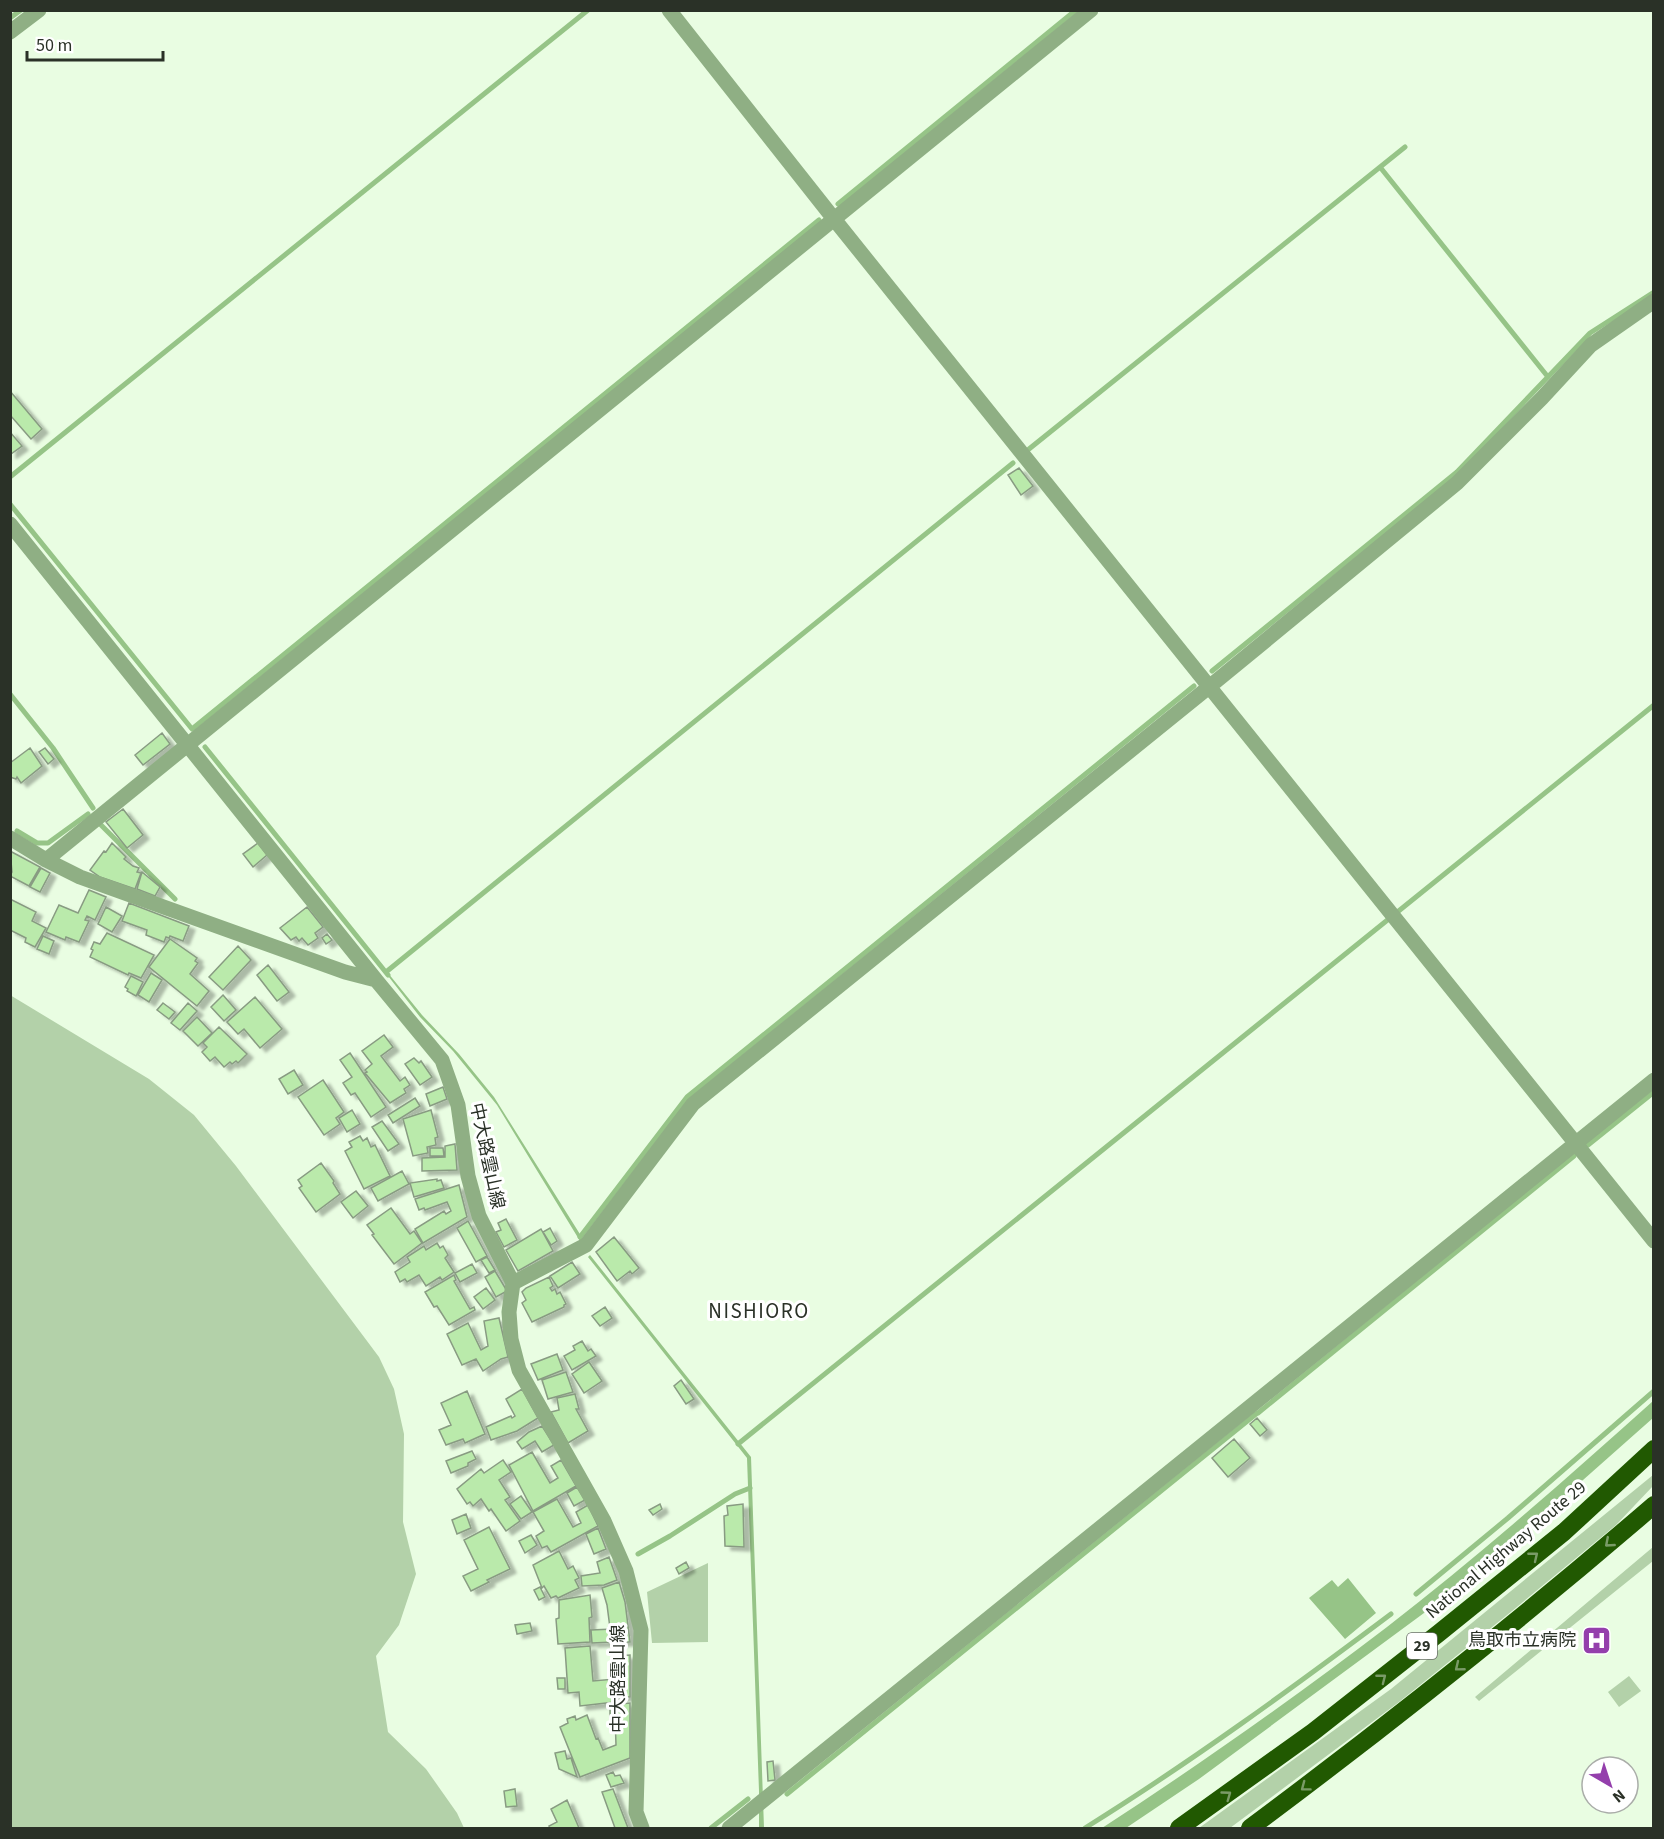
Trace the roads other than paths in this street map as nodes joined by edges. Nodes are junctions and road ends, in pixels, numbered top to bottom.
1 (39, 10) edge
2 (669, 10) edge
3 (1091, 10) edge
4 (10, 32) edge
5 (834, 219) junction
6 (1653, 301) edge
7 (10, 524) edge
8 (1209, 687) junction
9 (188, 745) junction
10 (10, 838) edge
11 (46, 860) junction
12 (376, 980) junction
13 (1653, 1080) edge
14 (1575, 1143) junction
15 (1653, 1241) edge
16 (513, 1283) junction
17 (1653, 1449) edge
18 (1653, 1505) edge
19 (642, 1828) edge
20 (729, 1828) edge
21 (1179, 1828) edge
22 (1250, 1828) edge

1 - 4 street
2 - 5 street
3 - 5 street
5 - 8 street
5 - 9 street
6 - 8 street
7 - 9 street, 中大路雲山線
8 - 14 street
8 - 16 street
9 - 11 street
9 - 12 street, 中大路雲山線
10 - 11 street
11 - 12 street
12 - 16 street, 中大路雲山線
13 - 14 street
14 - 15 street
14 - 20 street
16 - 19 street, 中大路雲山線
21 -> 17 highway, National Highway Route 29 / 29
18 -> 22 highway, 29

